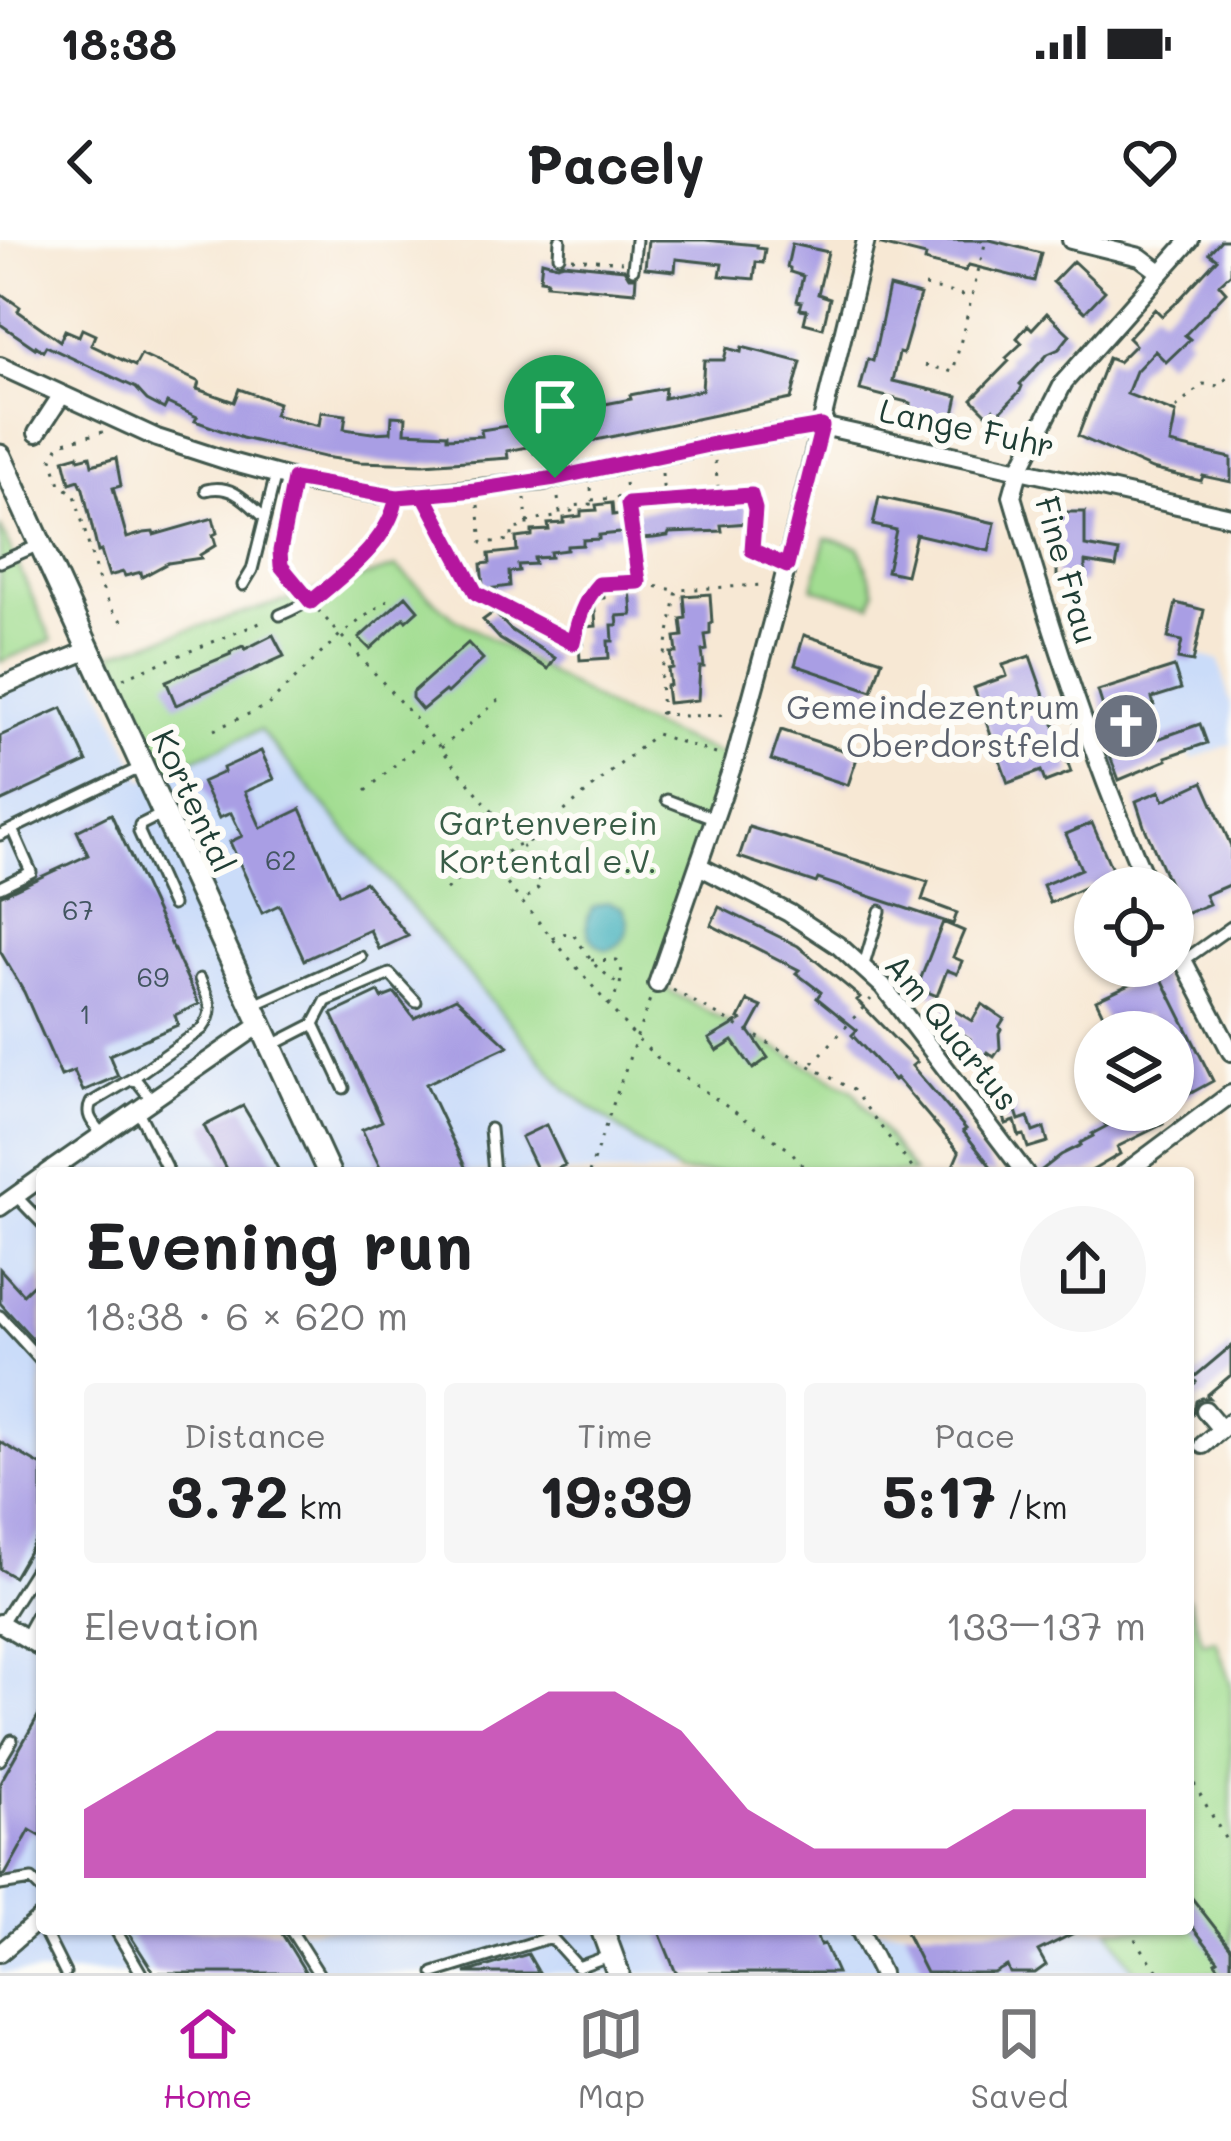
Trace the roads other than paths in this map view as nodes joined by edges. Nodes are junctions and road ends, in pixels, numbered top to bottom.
1 (560, 240) edge
2 (636, 240) edge
3 (866, 240) edge
4 (1071, 240) edge
5 (1190, 240) edge
6 (559, 256) road end
7 (633, 266) road end
8 (1160, 272) junction
9 (0, 366) edge
10 (61, 396) junction
11 (822, 426) junction
12 (37, 433) dead end
13 (0, 455) edge
14 (1018, 471) junction
15 (285, 477) junction
16 (206, 490) dead end
17 (424, 495) junction
18 (397, 497) junction
19 (266, 518) junction
20 (1231, 518) edge
21 (41, 544) junction
22 (752, 550) road end
23 (0, 562) edge
24 (787, 566) junction
25 (243, 585) dead end
26 (280, 615) road end
27 (552, 631) road end
28 (89, 650) junction
29 (0, 687) edge
30 (142, 766) junction
31 (667, 800) dead end
32 (164, 813) junction
33 (716, 819) junction
34 (12, 829) junction
35 (0, 835) edge
36 (698, 866) junction
37 (1141, 867) edge
38 (0, 887) edge
39 (172, 905) dead end
40 (880, 911) dead end
41 (1231, 927) edge
42 (1194, 953) edge
43 (361, 957) dead end
44 (863, 968) junction
45 (200, 980) dead end
46 (1194, 981) edge
47 (665, 987) road end
48 (416, 1002) dead end
49 (256, 1015) junction
50 (314, 1024) junction
51 (1228, 1041) edge
52 (271, 1046) junction
53 (130, 1080) junction
54 (344, 1088) dead end
55 (1231, 1094) edge
56 (144, 1104) junction
57 (490, 1129) dead end
58 (101, 1133) junction
59 (56, 1167) edge
60 (167, 1167) edge
61 (326, 1167) edge
62 (493, 1167) edge
63 (1020, 1167) edge
64 (1133, 1167) edge
65 (36, 1182) edge
66 (16, 1196) junction
67 (0, 1207) edge
68 (36, 1217) edge
69 (0, 1316) edge
70 (36, 1355) edge
71 (1205, 1410) dead end
72 (1226, 1425) edge
73 (1203, 1445) dead end
74 (36, 1568) edge
75 (36, 1616) edge
76 (1, 1623) edge
77 (24, 1638) junction
78 (36, 1645) edge
79 (12, 1739) dead end
80 (0, 1760) edge
81 (36, 1884) edge
82 (0, 1885) edge
83 (36, 1927) edge
84 (47, 1935) edge
85 (119, 1935) edge
86 (294, 1935) edge
87 (604, 1935) edge
88 (862, 1935) edge
89 (0, 1953) edge
90 (614, 1964) edge
91 (65, 1973) edge
92 (141, 1973) edge
93 (319, 1973) edge
94 (434, 1973) edge
95 (881, 1973) edge

1 - 6 lane
2 - 7 lane
3 - 11 street
4 - 8 street
5 - 8 street
8 - 14 street
9 - 10 street, Lange Fuhr
10 - 12 street
10 - 15 street, Lange Fuhr
11 - 14 street, Lange Fuhr
11 - 17 street, Lange Fuhr
11 - 24 street
13 - 21 street, Kortental
14 - 20 street, Lange Fuhr
14 - 37 street, Fine Frau
15 - 18 street, Lange Fuhr
15 - 19 lane
16 - 19 lane
17 - 18 street, Lange Fuhr
17 - 27 lane
18 - 26 lane
19 - 25 lane
21 - 23 lane
21 - 28 street, Kortental
22 - 24 lane
24 - 33 street
28 - 29 street
28 - 30 street, Kortental
30 - 32 street, Kortental
30 - 34 lane
31 - 33 lane
32 - 39 lane
32 - 49 street, Kortental
33 - 36 street
34 - 35 lane
34 - 38 lane
36 - 44 street, Am Quartus
36 - 47 street
40 - 44 lane
41 - 42 lane
43 - 49 lane
44 - 63 street, Am Quartus
45 - 53 lane
46 - 51 street
48 - 50 lane
49 - 52 street, Kortental
49 - 56 street
50 - 52 lane
50 - 54 lane
52 - 61 street, Kortental
53 - 56 lane
53 - 58 lane
55 - 64 street
56 - 58 street
56 - 60 lane
57 - 62 lane
58 - 59 street
65 - 66 street
66 - 67 street
66 - 68 lane
69 - 70 lane
71 - 72 street
72 - 73 street
74 - 76 lane
75 - 77 lane
76 - 77 street
77 - 78 street
79 - 80 lane
81 - 82 lane
83 - 89 street
84 - 91 lane
85 - 92 lane
86 - 93 lane
87 - 90 street
88 - 95 street
90 - 94 lane

